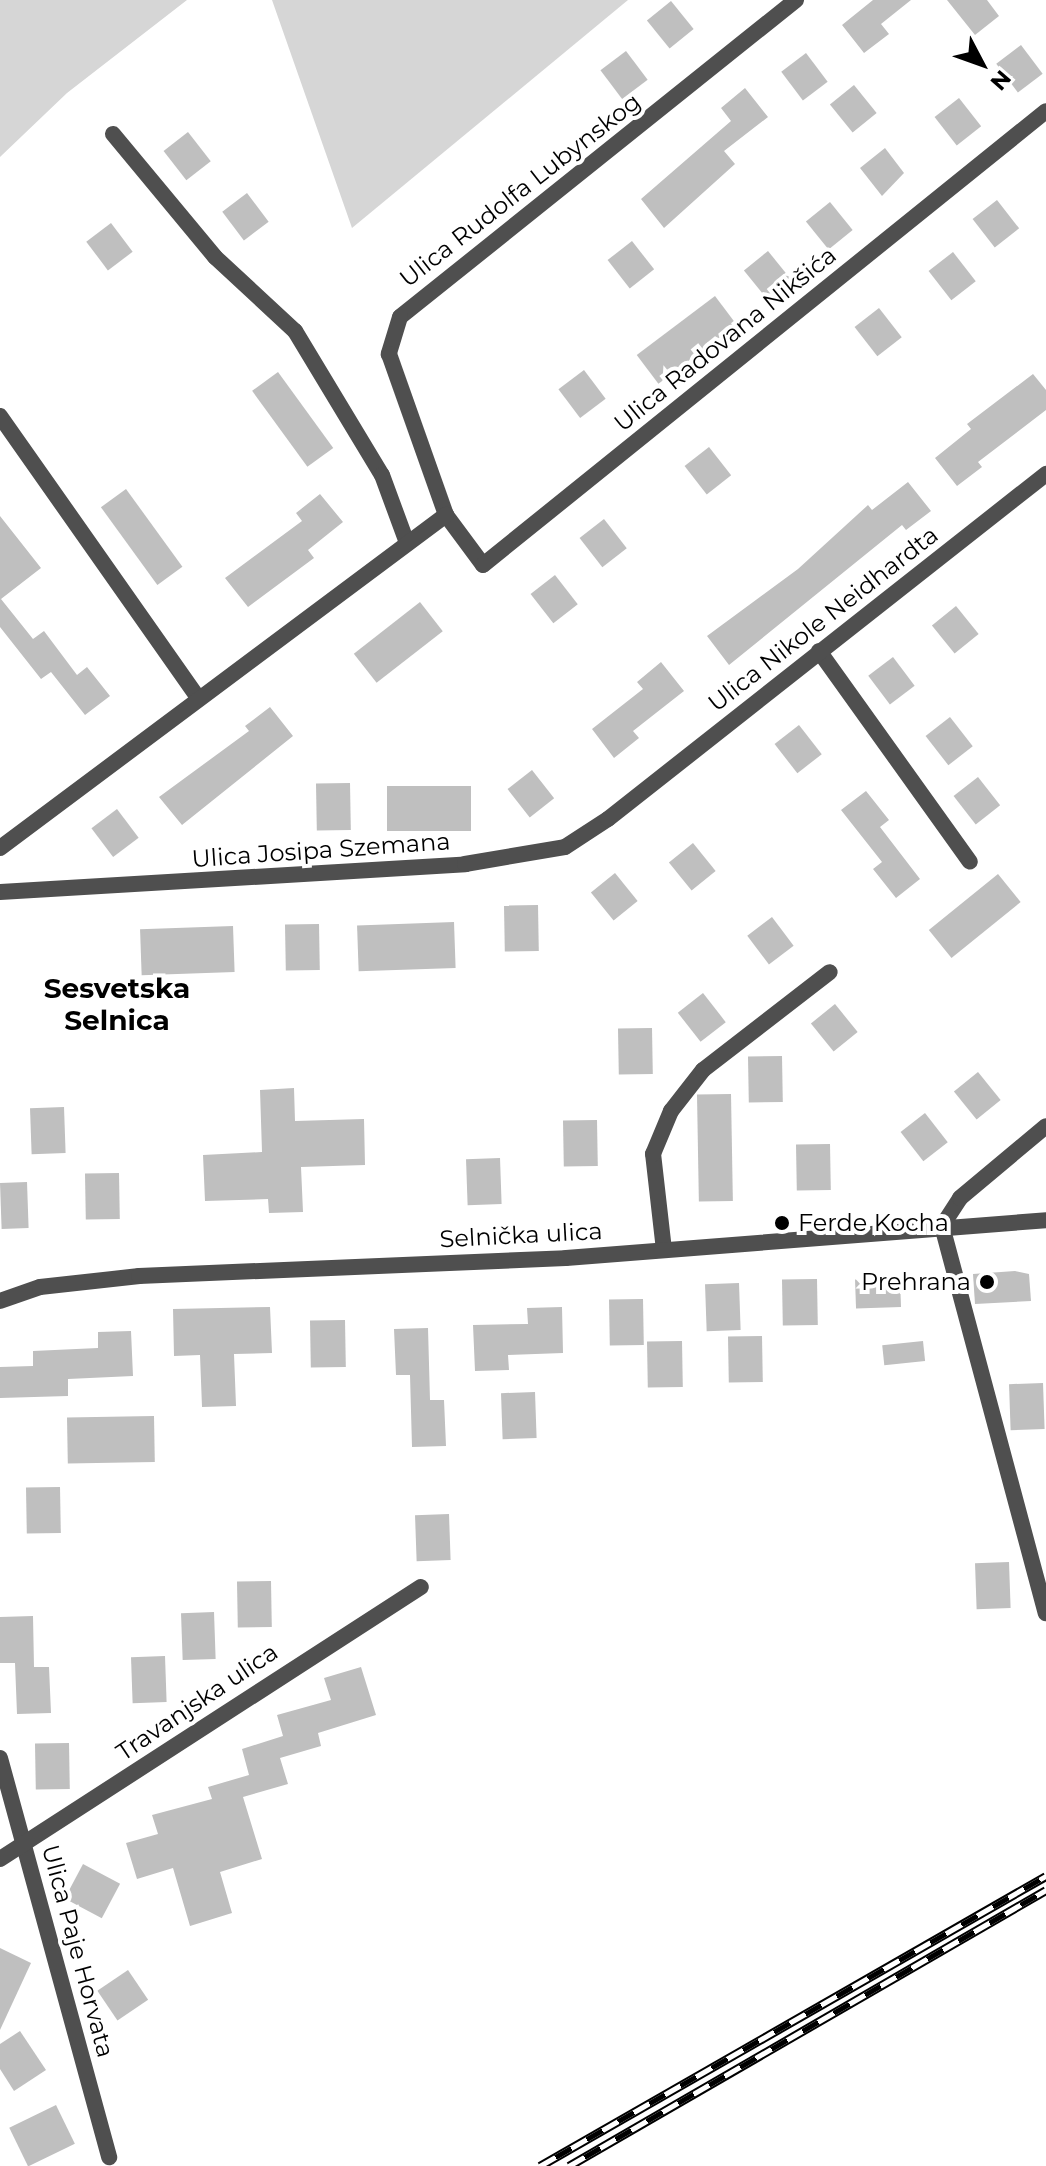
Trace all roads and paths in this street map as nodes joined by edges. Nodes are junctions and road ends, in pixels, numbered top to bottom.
1 (796, 0) edge
2 (1046, 111) edge
3 (113, 134) dead end
4 (0, 416) edge
5 (1046, 474) edge
6 (446, 515) junction
7 (407, 543) junction
8 (819, 651) junction
9 (198, 698) junction
10 (630, 802) joint
11 (0, 848) edge
12 (970, 862) dead end
13 (0, 892) edge
14 (830, 972) dead end
15 (1046, 1126) edge
16 (1046, 1220) edge
17 (942, 1226) junction
18 (664, 1250) junction
19 (0, 1301) edge
20 (421, 1587) dead end
21 (1046, 1613) edge
22 (0, 1758) edge
23 (25, 1845) junction
24 (0, 1859) edge
25 (109, 2157) dead end

1 - 6 street, Ulica Rudolfa Lubynskog
2 - 6 street, Ulica Radovana Nikšića
3 - 7 street
4 - 9 street
5 - 8 street, Ulica Nikole Neidhardta
6 - 7 street
7 - 9 street
8 - 10 street, Ulica Nikole Neidhardta
8 - 12 street
9 - 11 street
10 - 13 street, Ulica Josipa Szemana
14 - 18 street
15 - 17 street
16 - 17 street, Selnička ulica
17 - 18 street, Selnička ulica
17 - 21 street
18 - 19 street, Selnička ulica
20 - 23 street, Travanjska ulica
22 - 23 street, Ulica Paje Horvata
23 - 24 street, Travanjska ulica
23 - 25 street, Ulica Paje Horvata

